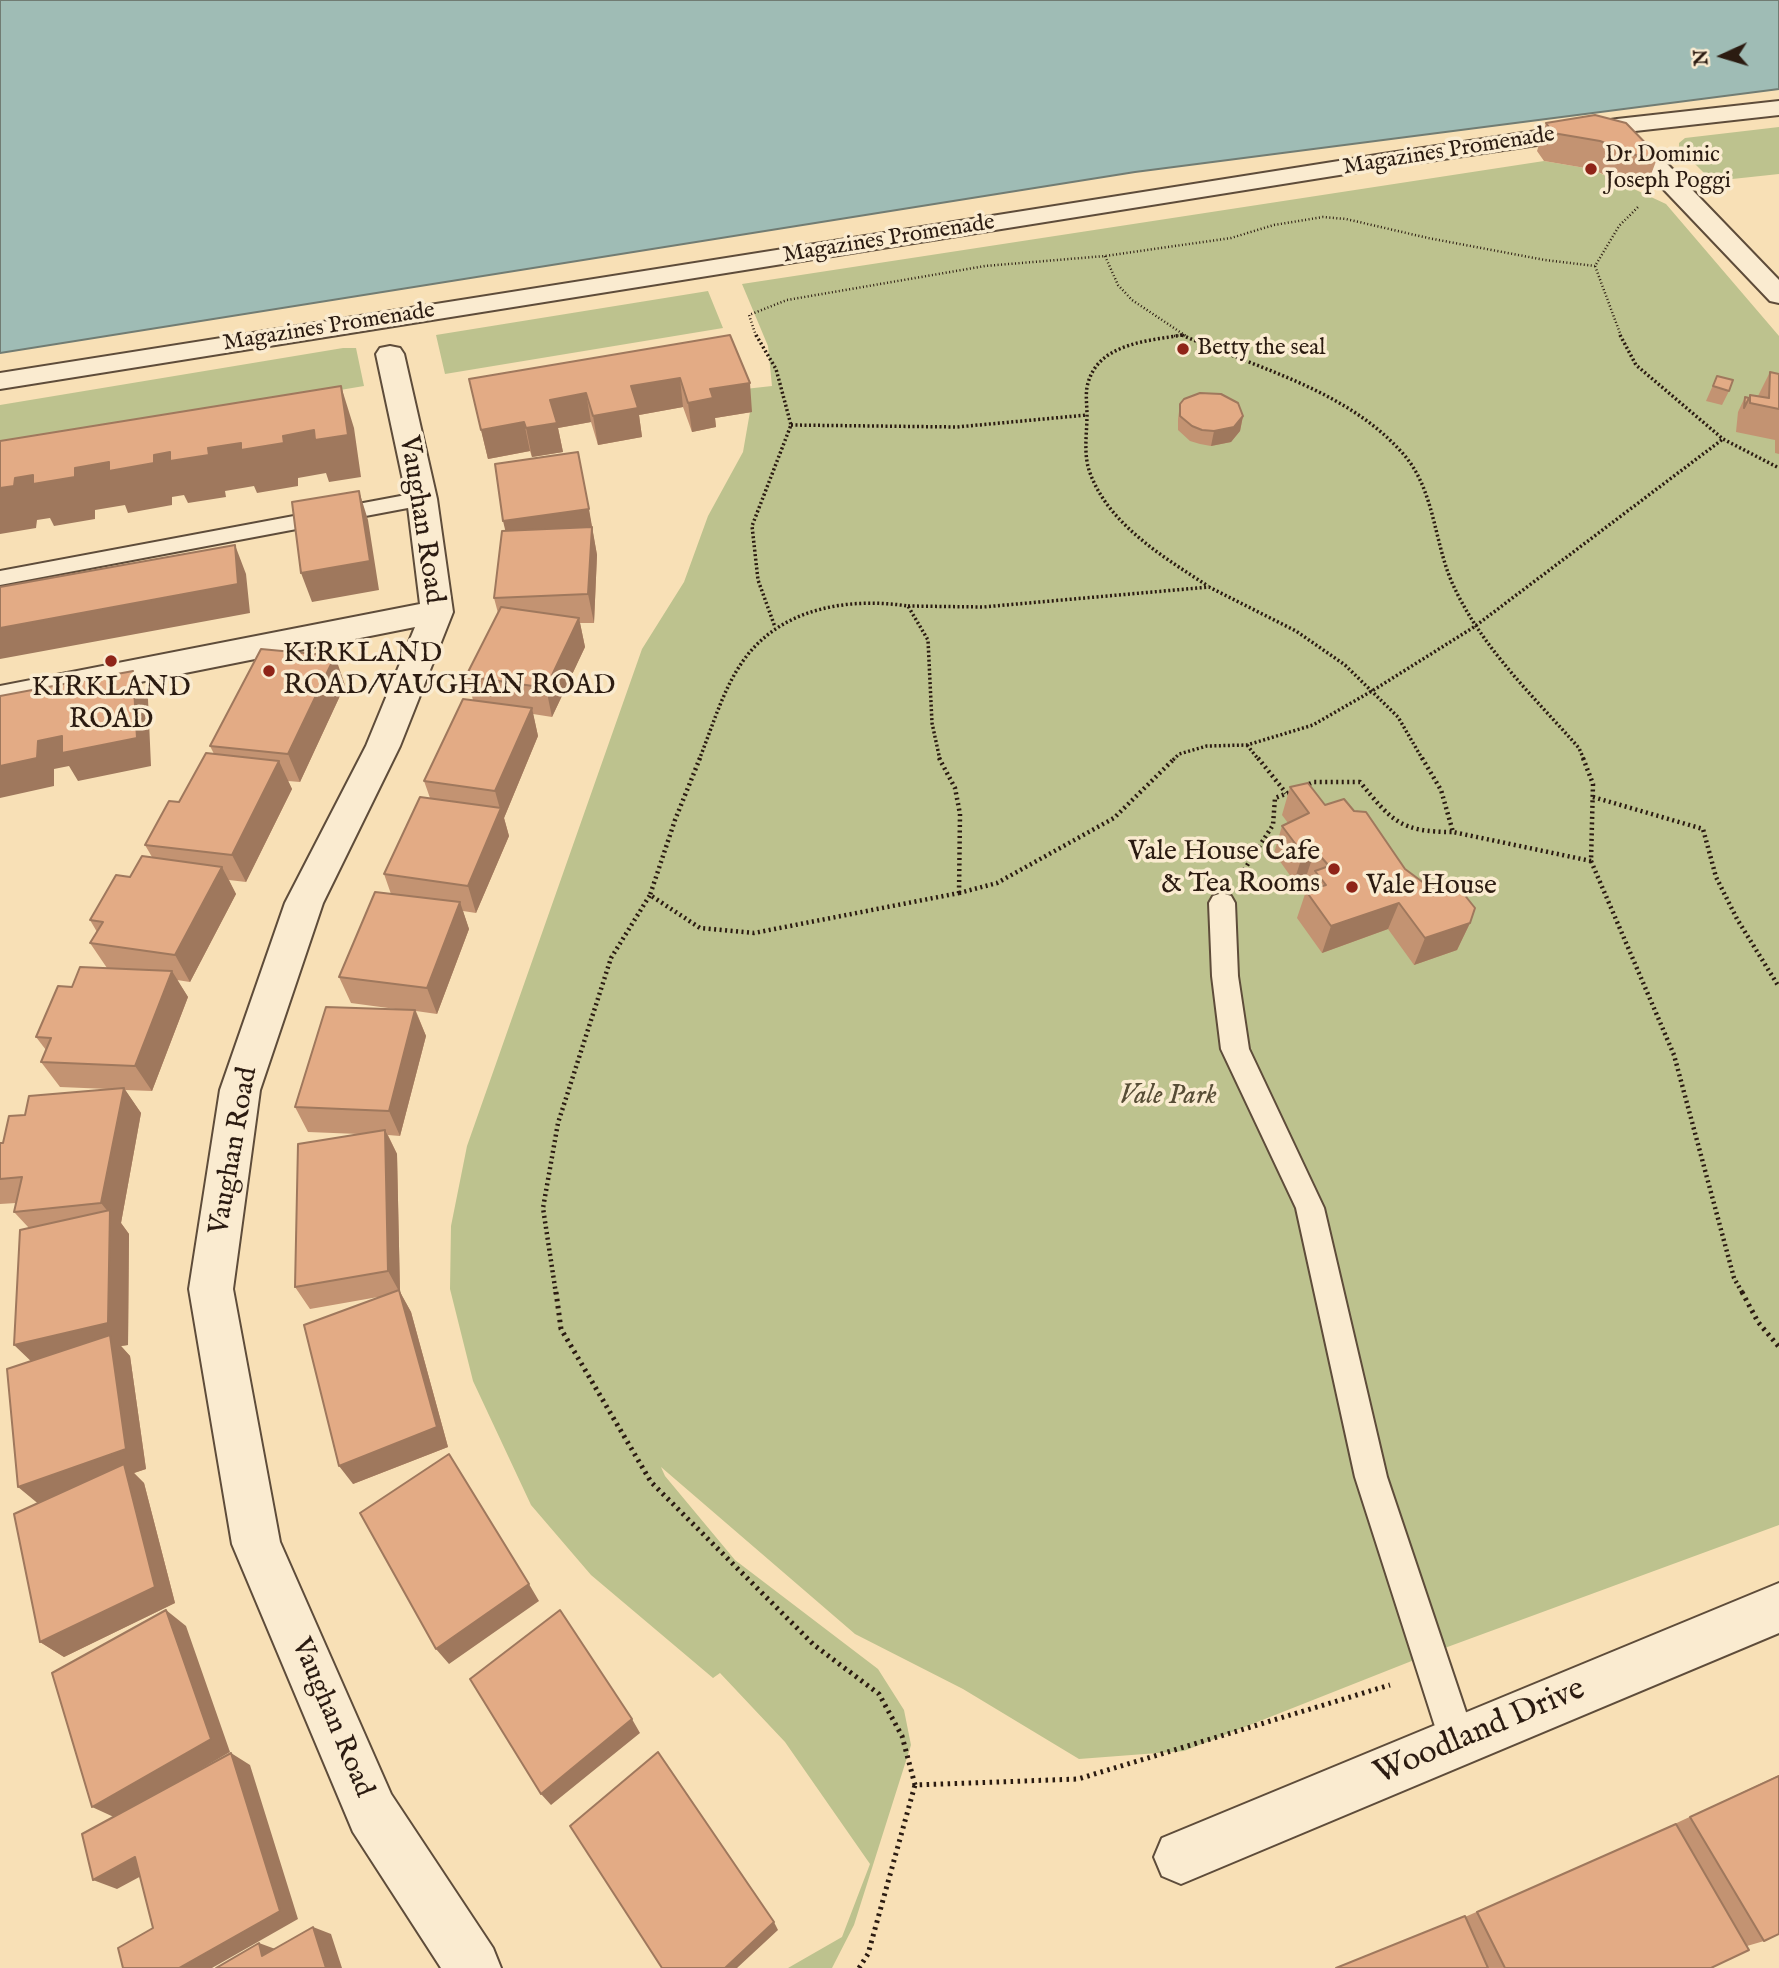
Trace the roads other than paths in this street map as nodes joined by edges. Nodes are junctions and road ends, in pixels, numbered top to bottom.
1 (1779, 108) edge
2 (1618, 126) junction
3 (1779, 295) edge
4 (383, 319) junction
5 (0, 381) edge
6 (422, 499) junction
7 (0, 578) edge
8 (437, 612) junction
9 (0, 698) edge
10 (1222, 903) road end
11 (1779, 1608) edge
12 (1458, 1742) junction
13 (1181, 1857) dead end
14 (473, 1968) edge

1 - 2 street, Magazines Promenade
2 - 3 street
2 - 4 street, Magazines Promenade
4 - 5 street, Magazines Promenade
4 - 6 street, Vaughan Road
6 - 7 lane
6 - 8 street, Vaughan Road
8 - 9 street
8 - 14 street, Vaughan Road
10 - 12 lane
11 - 12 street, Woodland Drive
12 - 13 street, Woodland Drive

